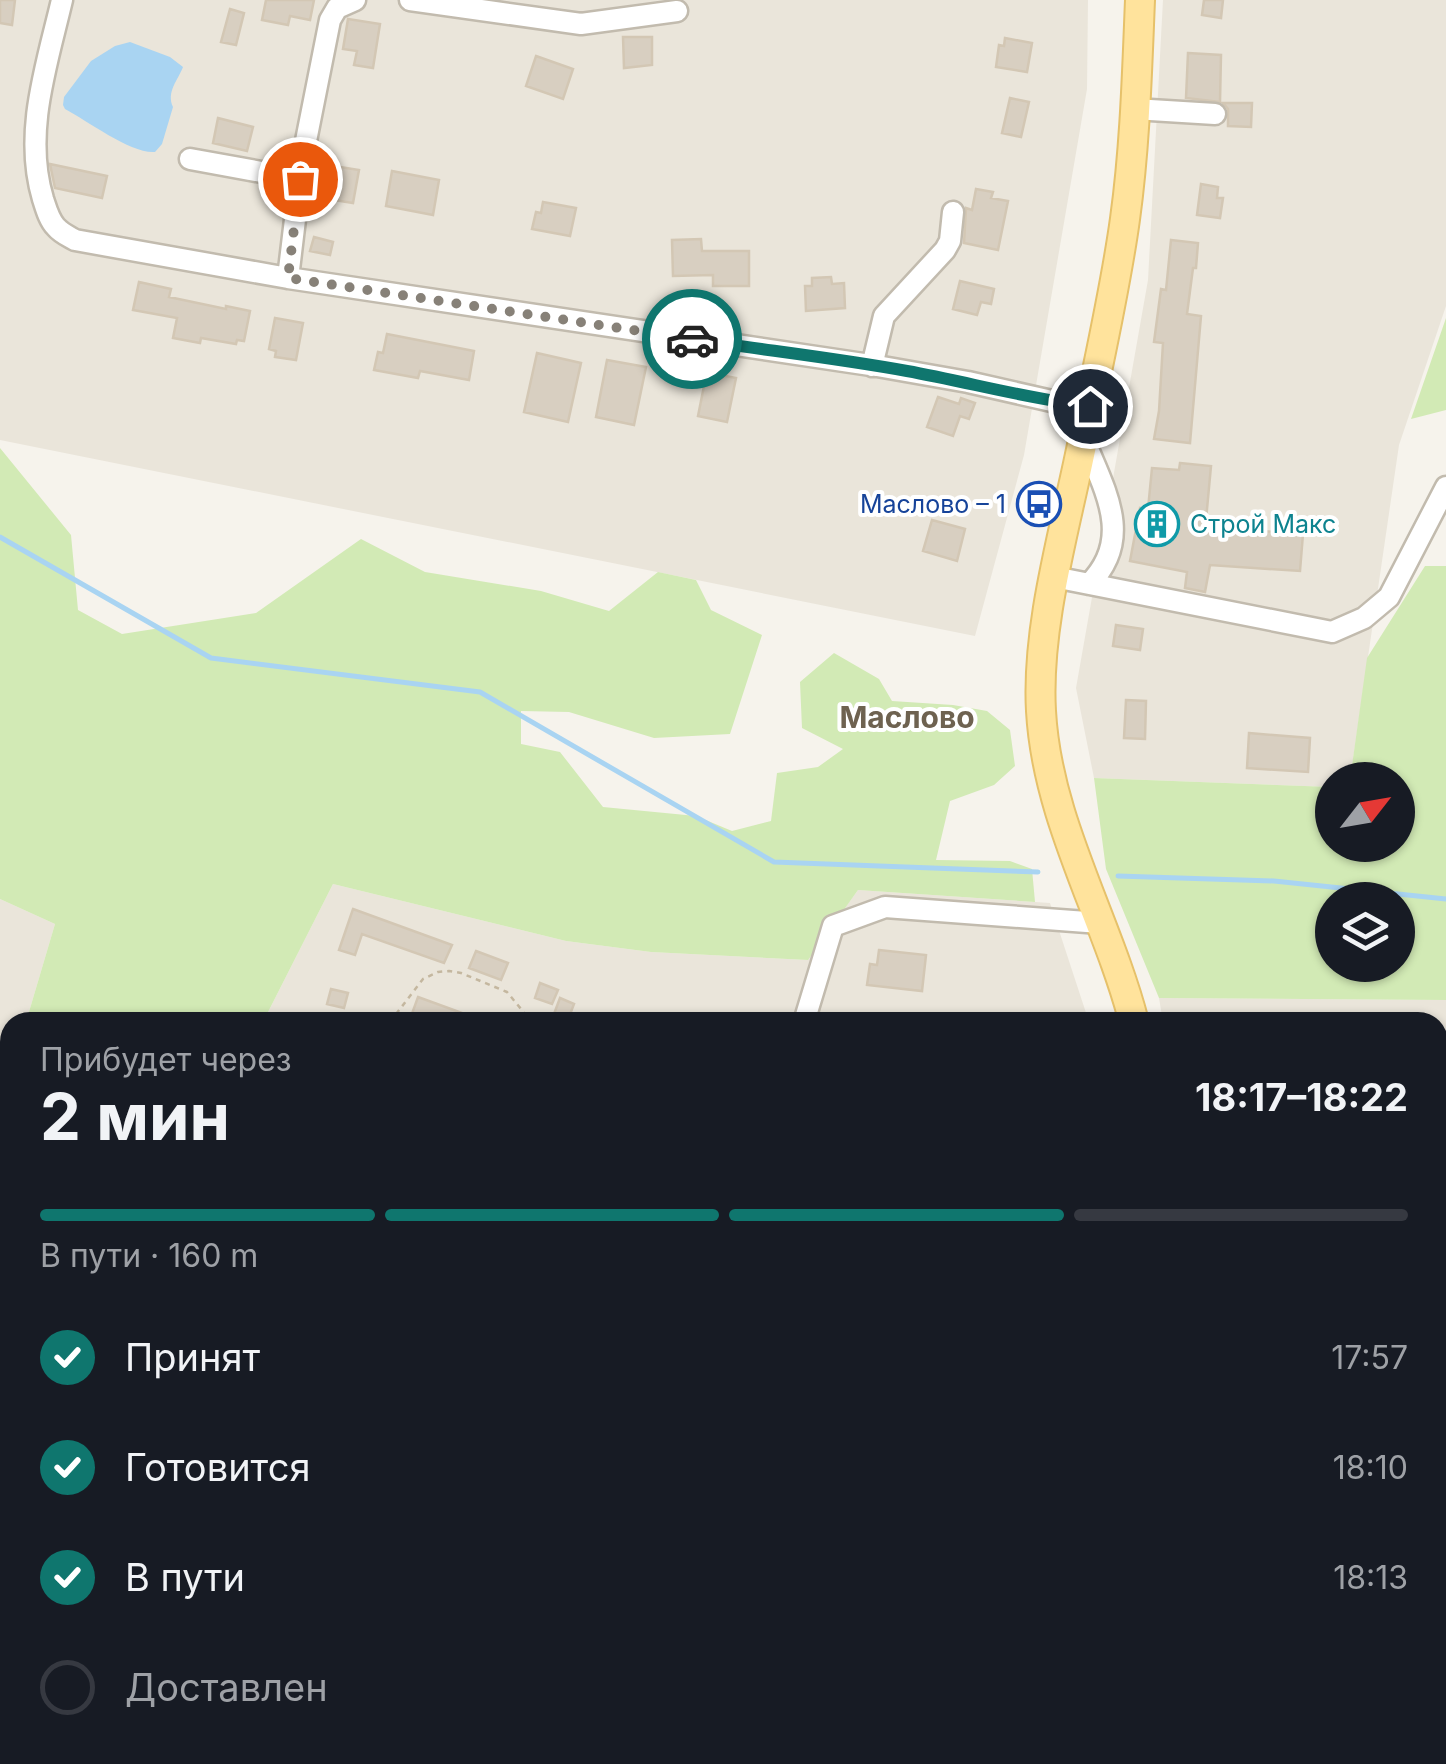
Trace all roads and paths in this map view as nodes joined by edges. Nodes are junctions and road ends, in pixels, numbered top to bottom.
1 (62, 0) edge
2 (355, 0) edge
3 (410, 0) edge
4 (1140, 0) edge
5 (677, 12) dead end
6 (1134, 109) junction
7 (1215, 114) dead end
8 (190, 159) dead end
9 (300, 179) junction
10 (954, 212) dead end
11 (288, 278) junction
12 (872, 366) junction
13 (1090, 406) junction
14 (1083, 438) junction
15 (1446, 487) edge
16 (1054, 577) junction
17 (1088, 584) junction
18 (1100, 923) junction
19 (397, 1012) edge
20 (524, 1012) edge
21 (807, 1012) edge
22 (1131, 1012) edge

1 - 11 street
2 - 9 street
3 - 5 street
4 - 6 main road
6 - 7 street
6 - 13 main road
8 - 9 street
9 - 11 street
10 - 12 street
11 - 12 street
12 - 13 street
13 - 14 main road
14 - 16 main road
14 - 17 street
15 - 17 street
16 - 17 street
16 - 18 main road
18 - 21 street
18 - 22 main road
19 - 20 path

